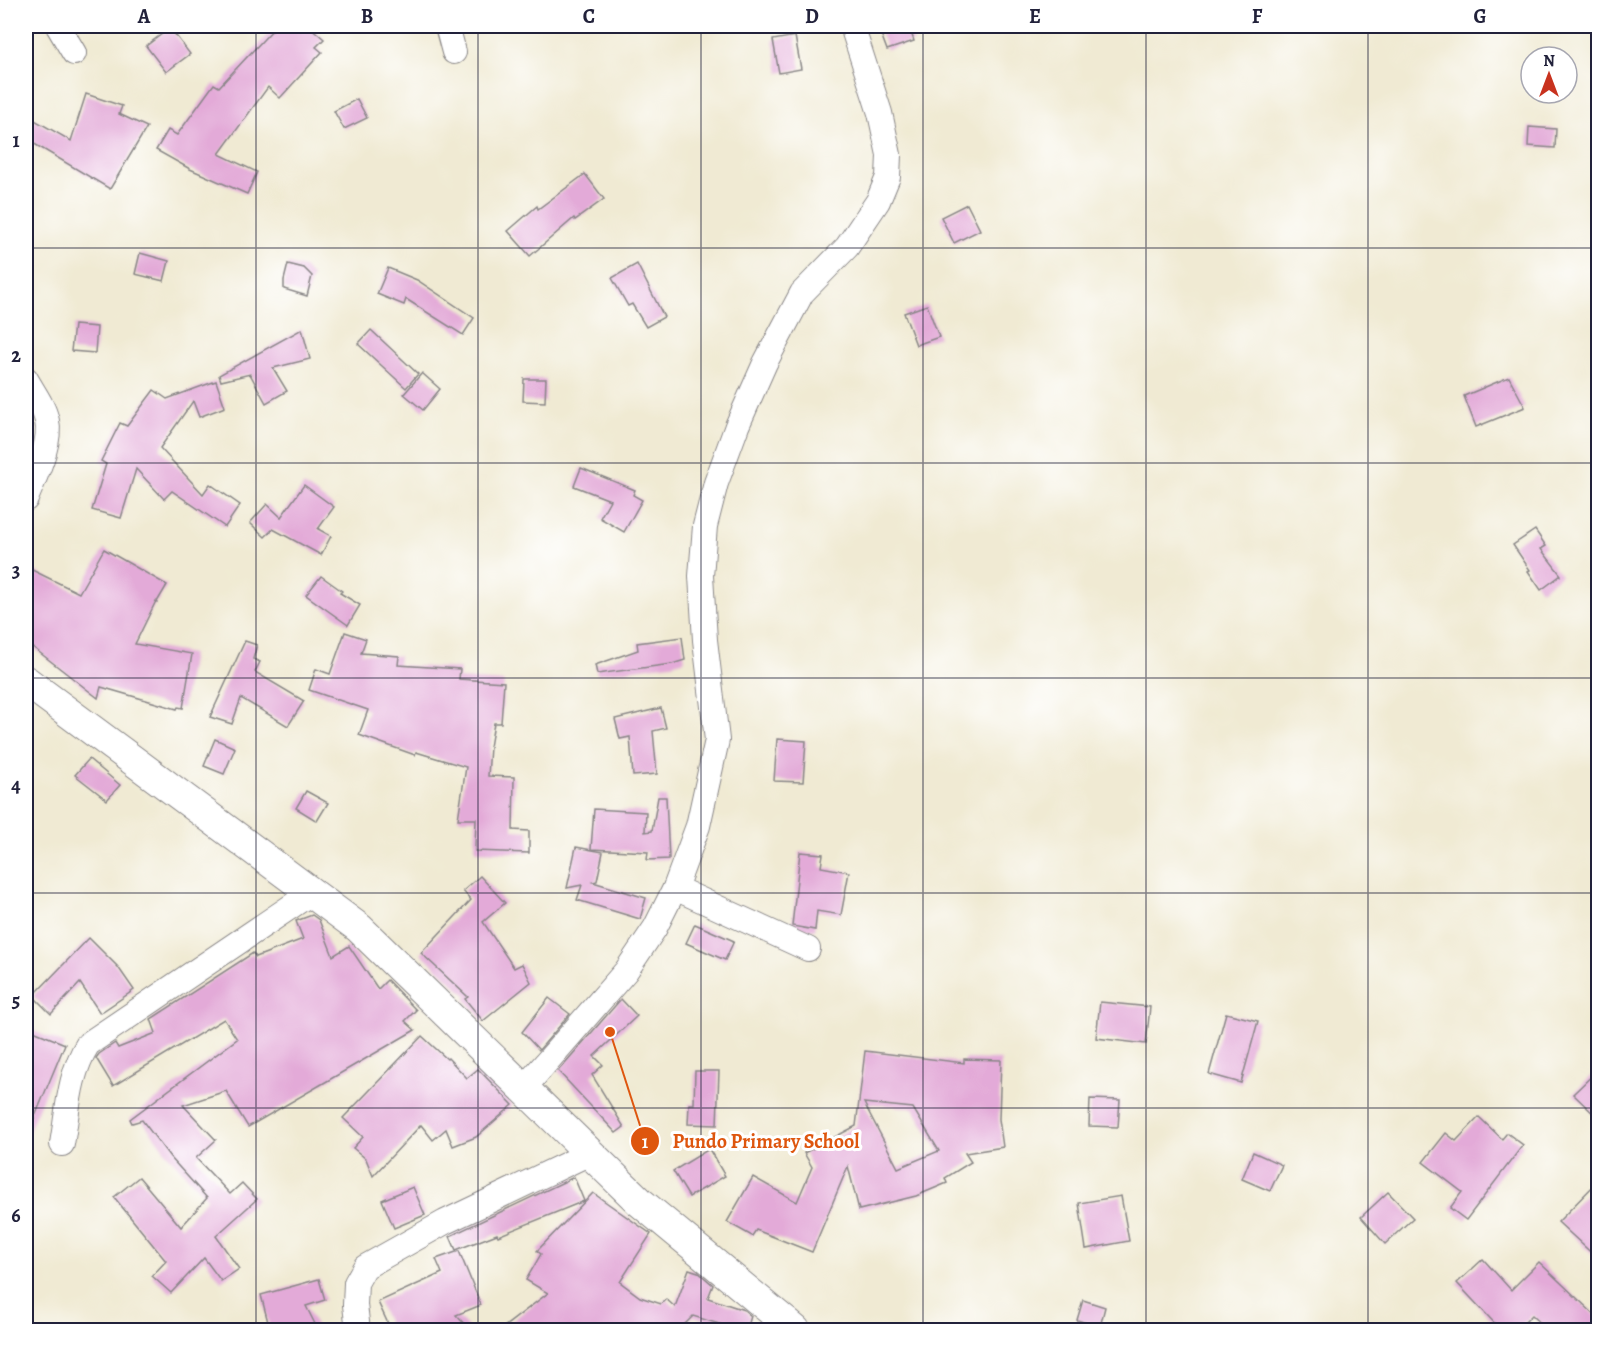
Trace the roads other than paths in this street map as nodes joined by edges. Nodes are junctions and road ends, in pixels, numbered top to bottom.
1 (58, 26) edge
2 (447, 26) edge
3 (852, 26) edge
4 (454, 52) dead end
5 (74, 53) dead end
6 (26, 379) edge
7 (26, 499) edge
8 (26, 681) edge
9 (675, 888) junction
10 (311, 893) junction
11 (808, 949) dead end
12 (524, 1088) junction
13 (62, 1144) dead end
14 (590, 1153) junction
15 (358, 1330) edge
16 (795, 1330) edge

1 - 5 street
2 - 4 street
3 - 9 street
6 - 7 street
8 - 10 street
9 - 11 street
9 - 12 street
10 - 12 street
10 - 13 street
12 - 14 street
14 - 15 street
14 - 16 street

